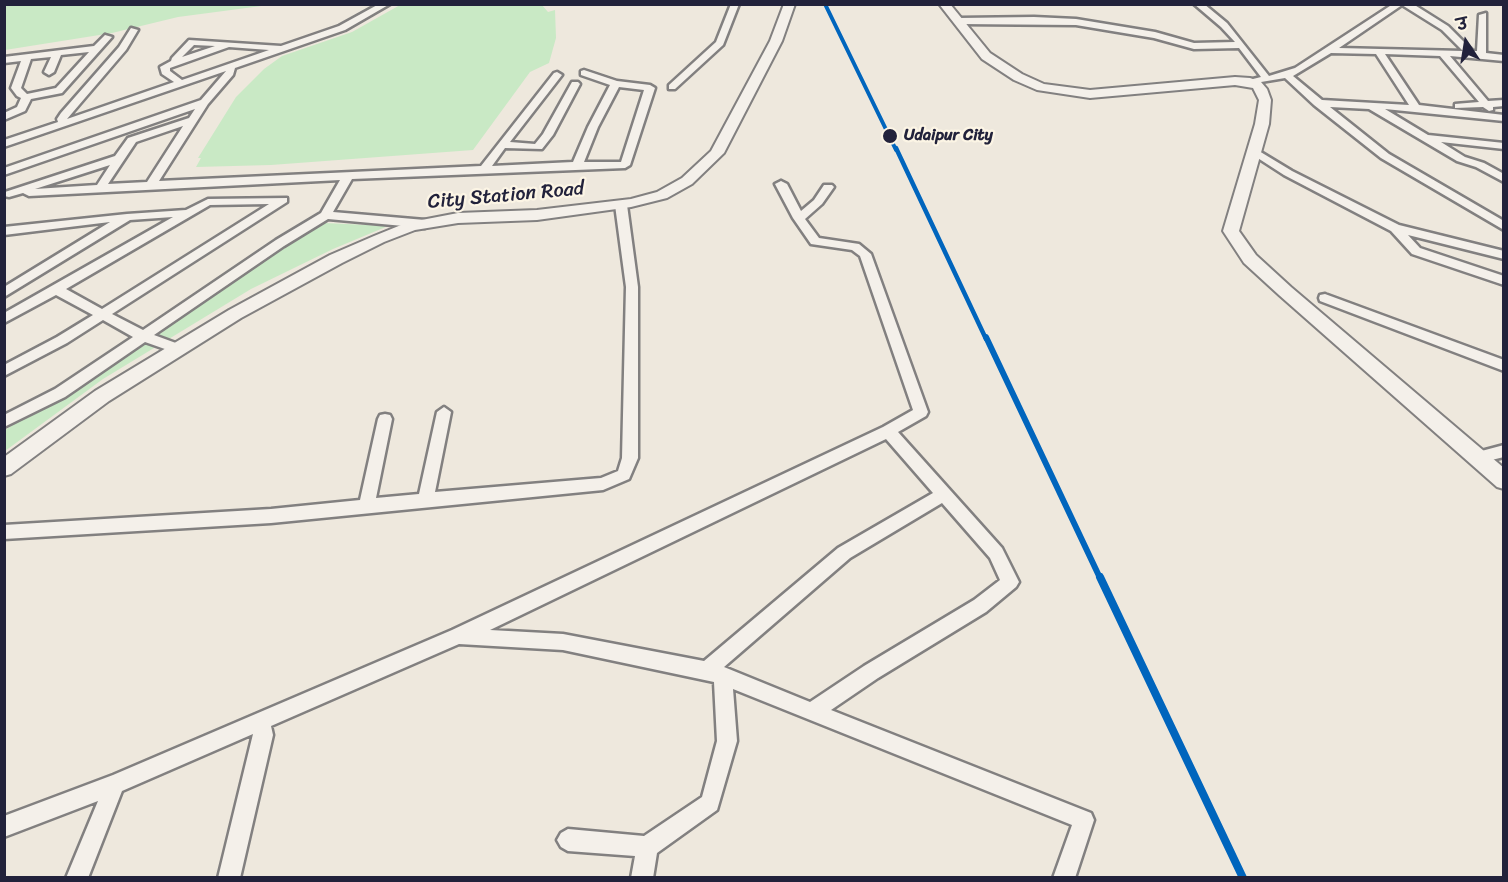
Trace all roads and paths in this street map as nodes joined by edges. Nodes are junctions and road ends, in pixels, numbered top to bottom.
1 (386, 4) edge
2 (735, 4) edge
3 (779, 4) edge
4 (790, 4) edge
5 (944, 4) edge
6 (1198, 4) edge
7 (1399, 4) edge
8 (1406, 4) edge
9 (1483, 15) dead end
10 (960, 21) junction
11 (135, 30) dead end
12 (108, 37) dead end
13 (1242, 45) junction
14 (97, 48) junction
15 (282, 49) junction
16 (1329, 50) junction
17 (58, 52) junction
18 (1379, 52) junction
19 (1443, 53) junction
20 (1476, 54) junction
21 (27, 57) junction
22 (1503, 58) edge
23 (4, 60) edge
24 (231, 66) junction
25 (49, 72) dead end
26 (584, 73) dead end
27 (557, 75) dead end
28 (1287, 75) junction
29 (1267, 80) junction
30 (1252, 82) junction
31 (181, 83) junction
32 (575, 84) dead end
33 (616, 84) junction
34 (1189, 85) junction
35 (672, 87) dead end
36 (1239, 89) junction
37 (27, 97) junction
38 (204, 102) junction
39 (1318, 103) junction
40 (1503, 103) edge
41 (1486, 104) junction
42 (1370, 105) junction
43 (1416, 108) junction
44 (4, 117) edge
45 (1263, 117) junction
46 (1500, 118) edge
47 (192, 120) junction
48 (64, 124) junction
49 (1424, 137) junction
50 (4, 144) edge
51 (502, 145) junction
52 (1503, 146) edge
53 (538, 147) junction
54 (1254, 151) junction
55 (119, 158) junction
56 (578, 165) junction
57 (538, 167) junction
58 (484, 170) junction
59 (4, 172) edge
60 (348, 176) junction
61 (1503, 179) edge
62 (781, 184) dead end
63 (152, 185) junction
64 (828, 187) dead end
65 (100, 189) junction
66 (7, 194) edge
67 (621, 205) junction
68 (190, 213) junction
69 (326, 215) junction
70 (128, 217) junction
71 (799, 218) junction
72 (417, 223) junction
73 (1503, 227) edge
74 (1395, 228) junction
75 (4, 231) edge
76 (1503, 255) edge
77 (1503, 281) edge
78 (57, 290) junction
79 (4, 293) edge
80 (1324, 298) dead end
81 (103, 314) junction
82 (4, 320) edge
83 (143, 336) junction
84 (175, 347) junction
85 (1503, 366) edge
86 (4, 371) edge
87 (444, 412) dead end
88 (385, 419) dead end
89 (4, 422) edge
90 (888, 431) junction
91 (1503, 451) edge
92 (4, 457) edge
93 (1479, 457) junction
94 (4, 468) edge
95 (1503, 481) edge
96 (944, 494) junction
97 (426, 500) junction
98 (367, 505) junction
99 (4, 532) edge
100 (458, 636) junction
101 (715, 673) junction
102 (812, 712) junction
103 (261, 720) junction
104 (115, 784) junction
105 (4, 827) edge
106 (568, 840) dead end
107 (647, 847) junction
108 (77, 878) edge
109 (229, 878) edge
110 (642, 878) edge
111 (1064, 878) edge

1 - 15 street
2 - 35 street
3 - 72 main road, City Station Road
4 - 67 main road, City Station Road
5 - 10 main road
6 - 13 street
7 - 16 street
8 - 20 street
9 - 20 street
10 - 13 street
10 - 34 main road
11 - 48 street
12 - 14 street
13 - 29 street
14 - 17 street
14 - 37 street
15 - 24 street
15 - 31 street
16 - 18 street
16 - 28 street
17 - 21 street
17 - 25 street
18 - 19 street
18 - 43 street
19 - 20 street
19 - 41 street
20 - 22 street
21 - 23 street
21 - 37 street
24 - 31 street
24 - 38 street
26 - 33 street
27 - 51 street
28 - 29 street
28 - 39 street
29 - 30 street
30 - 34 main road
30 - 36 main road
30 - 45 main road
31 - 48 street
32 - 53 street
33 - 56 street
33 - 56 street
34 - 36 main road
36 - 45 main road
37 - 44 street
38 - 47 street
38 - 59 street
39 - 42 street
39 - 73 street
40 - 41 street
41 - 43 street
41 - 46 street
42 - 43 street
42 - 49 street
43 - 46 street
45 - 54 main road
47 - 55 street
47 - 63 street
48 - 50 street
49 - 52 street
49 - 61 street
51 - 53 street
51 - 58 street
53 - 57 street
54 - 74 street
54 - 93 main road
55 - 65 street
55 - 66 street
56 - 57 street
57 - 58 street
58 - 60 street
60 - 63 street
60 - 69 street
62 - 71 street
63 - 65 street
64 - 71 street
65 - 66 street
67 - 72 main road, City Station Road
67 - 97 street
68 - 70 street
68 - 78 street
68 - 81 street
69 - 72 street
69 - 83 street
70 - 75 street
70 - 79 street
71 - 90 street
72 - 84 main road, City Station Road
74 - 76 street
74 - 77 street
78 - 81 street
78 - 82 street
80 - 85 street
81 - 83 street
81 - 86 street
83 - 84 street
83 - 89 street
84 - 92 main road, City Station Road
84 - 94 main road, City Station Road
87 - 97 street
88 - 98 street
90 - 96 street
90 - 100 street
91 - 93 street
93 - 95 main road
96 - 101 street
96 - 102 street
97 - 98 street
98 - 99 street
100 - 101 street
100 - 103 street
101 - 102 street
101 - 107 street
102 - 111 street
103 - 104 street
103 - 109 street
104 - 105 street
104 - 108 street
106 - 107 street
107 - 110 street

